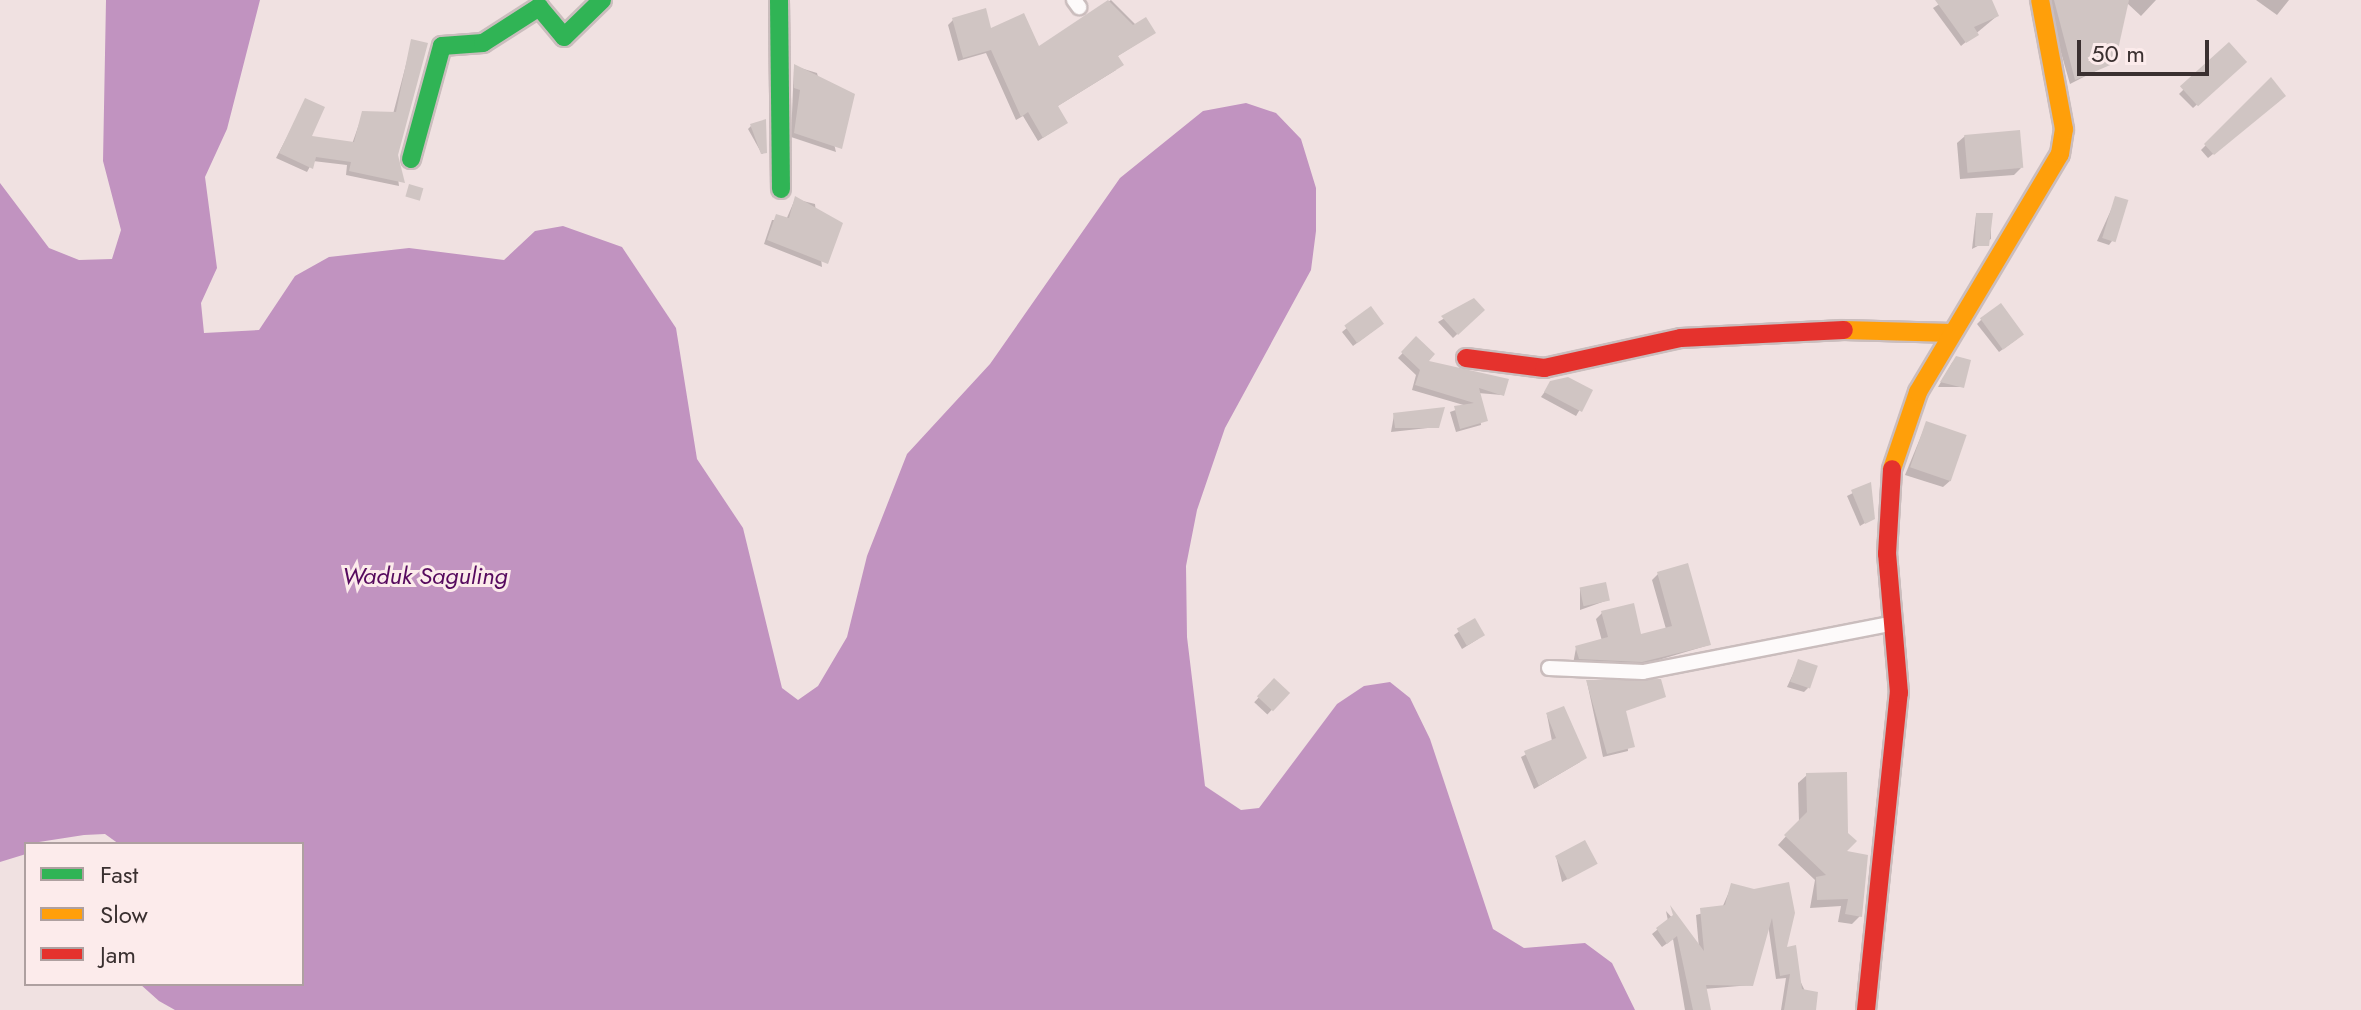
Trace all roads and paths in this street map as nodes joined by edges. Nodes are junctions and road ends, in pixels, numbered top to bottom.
1 (602, 0) edge
2 (779, 0) edge
3 (2040, 0) edge
4 (411, 159) dead end
5 (781, 189) dead end
6 (1952, 333) junction
7 (1466, 358) dead end
8 (1891, 624) junction
9 (1549, 668) dead end
10 (1866, 1010) edge

1 - 4 street
2 - 5 street
3 - 6 street
6 - 7 street
6 - 8 street
8 - 9 street
8 - 10 street

